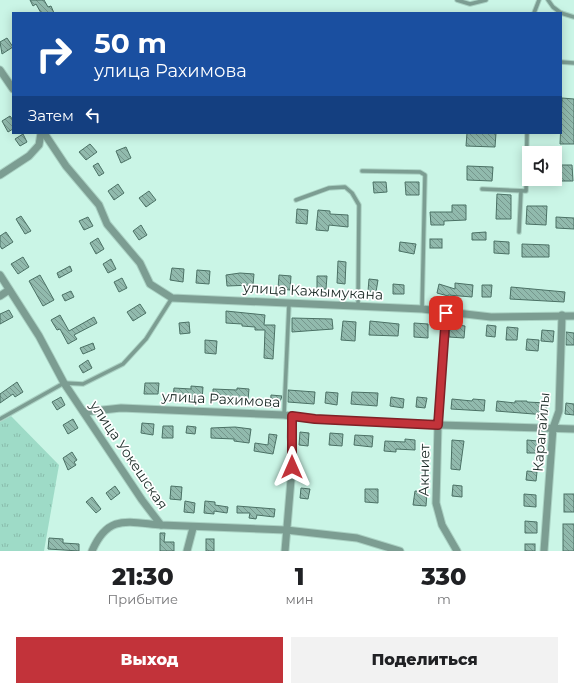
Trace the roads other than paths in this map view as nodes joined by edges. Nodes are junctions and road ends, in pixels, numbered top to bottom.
1 (457, 0) edge
2 (486, 0) edge
3 (539, 0) edge
4 (548, 0) edge
5 (534, 12) edge
6 (560, 12) edge
7 (562, 13) edge
8 (574, 17) edge
9 (562, 62) edge
10 (574, 63) edge
11 (0, 70) edge
12 (12, 88) edge
13 (41, 134) edge
14 (45, 134) edge
15 (527, 134) edge
16 (362, 170) dead end
17 (0, 175) edge
18 (482, 190) dead end
19 (521, 191) junction
20 (296, 200) dead end
21 (519, 232) dead end
22 (0, 275) edge
23 (9, 290) junction
24 (0, 296) edge
25 (172, 298) junction
26 (289, 302) junction
27 (358, 306) junction
28 (422, 309) junction
29 (446, 313) junction
30 (562, 314) junction
31 (574, 316) edge
32 (64, 383) junction
33 (84, 412) junction
34 (288, 415) junction
35 (0, 419) edge
36 (438, 425) junction
37 (553, 428) junction
38 (574, 429) edge
39 (161, 525) junction
40 (194, 528) junction
41 (286, 530) junction
42 (92, 551) edge
43 (187, 551) edge
44 (285, 551) edge
45 (400, 551) edge
46 (457, 551) edge
47 (544, 551) edge

1 - 2 lane
3 - 5 lane
4 - 6 lane
7 - 8 lane
9 - 10 lane
11 - 12 street
13 - 17 street
14 - 25 street
15 - 19 lane
16 - 28 lane
18 - 19 lane
19 - 21 lane
20 - 27 lane
22 - 23 street, улица Уокешская
23 - 24 street
23 - 32 street, улица Уокешская
25 - 26 street, улица Кажымукана
25 - 32 lane
26 - 27 street, улица Кажымукана
26 - 34 lane
27 - 28 street, улица Кажымукана
28 - 29 street, улица Кажымукана
29 - 30 street, улица Кажымукана
29 - 36 street, Акниет
30 - 31 street, улица Кажымукана
30 - 37 street, Карагайлы
32 - 33 street, улица Уокешская
32 - 35 lane
33 - 34 street, улица Рахимова
33 - 39 street, улица Уокешская
34 - 36 street, улица Рахимова
34 - 41 street
36 - 37 street, улица Рахимова
36 - 46 street, Акниет
37 - 38 street, улица Рахимова
37 - 47 street, Карагайлы
39 - 40 street, улица Уокешская
39 - 42 street
40 - 41 street, улица Уокешская
40 - 43 street
41 - 44 street
41 - 45 street, улица Уокешская

